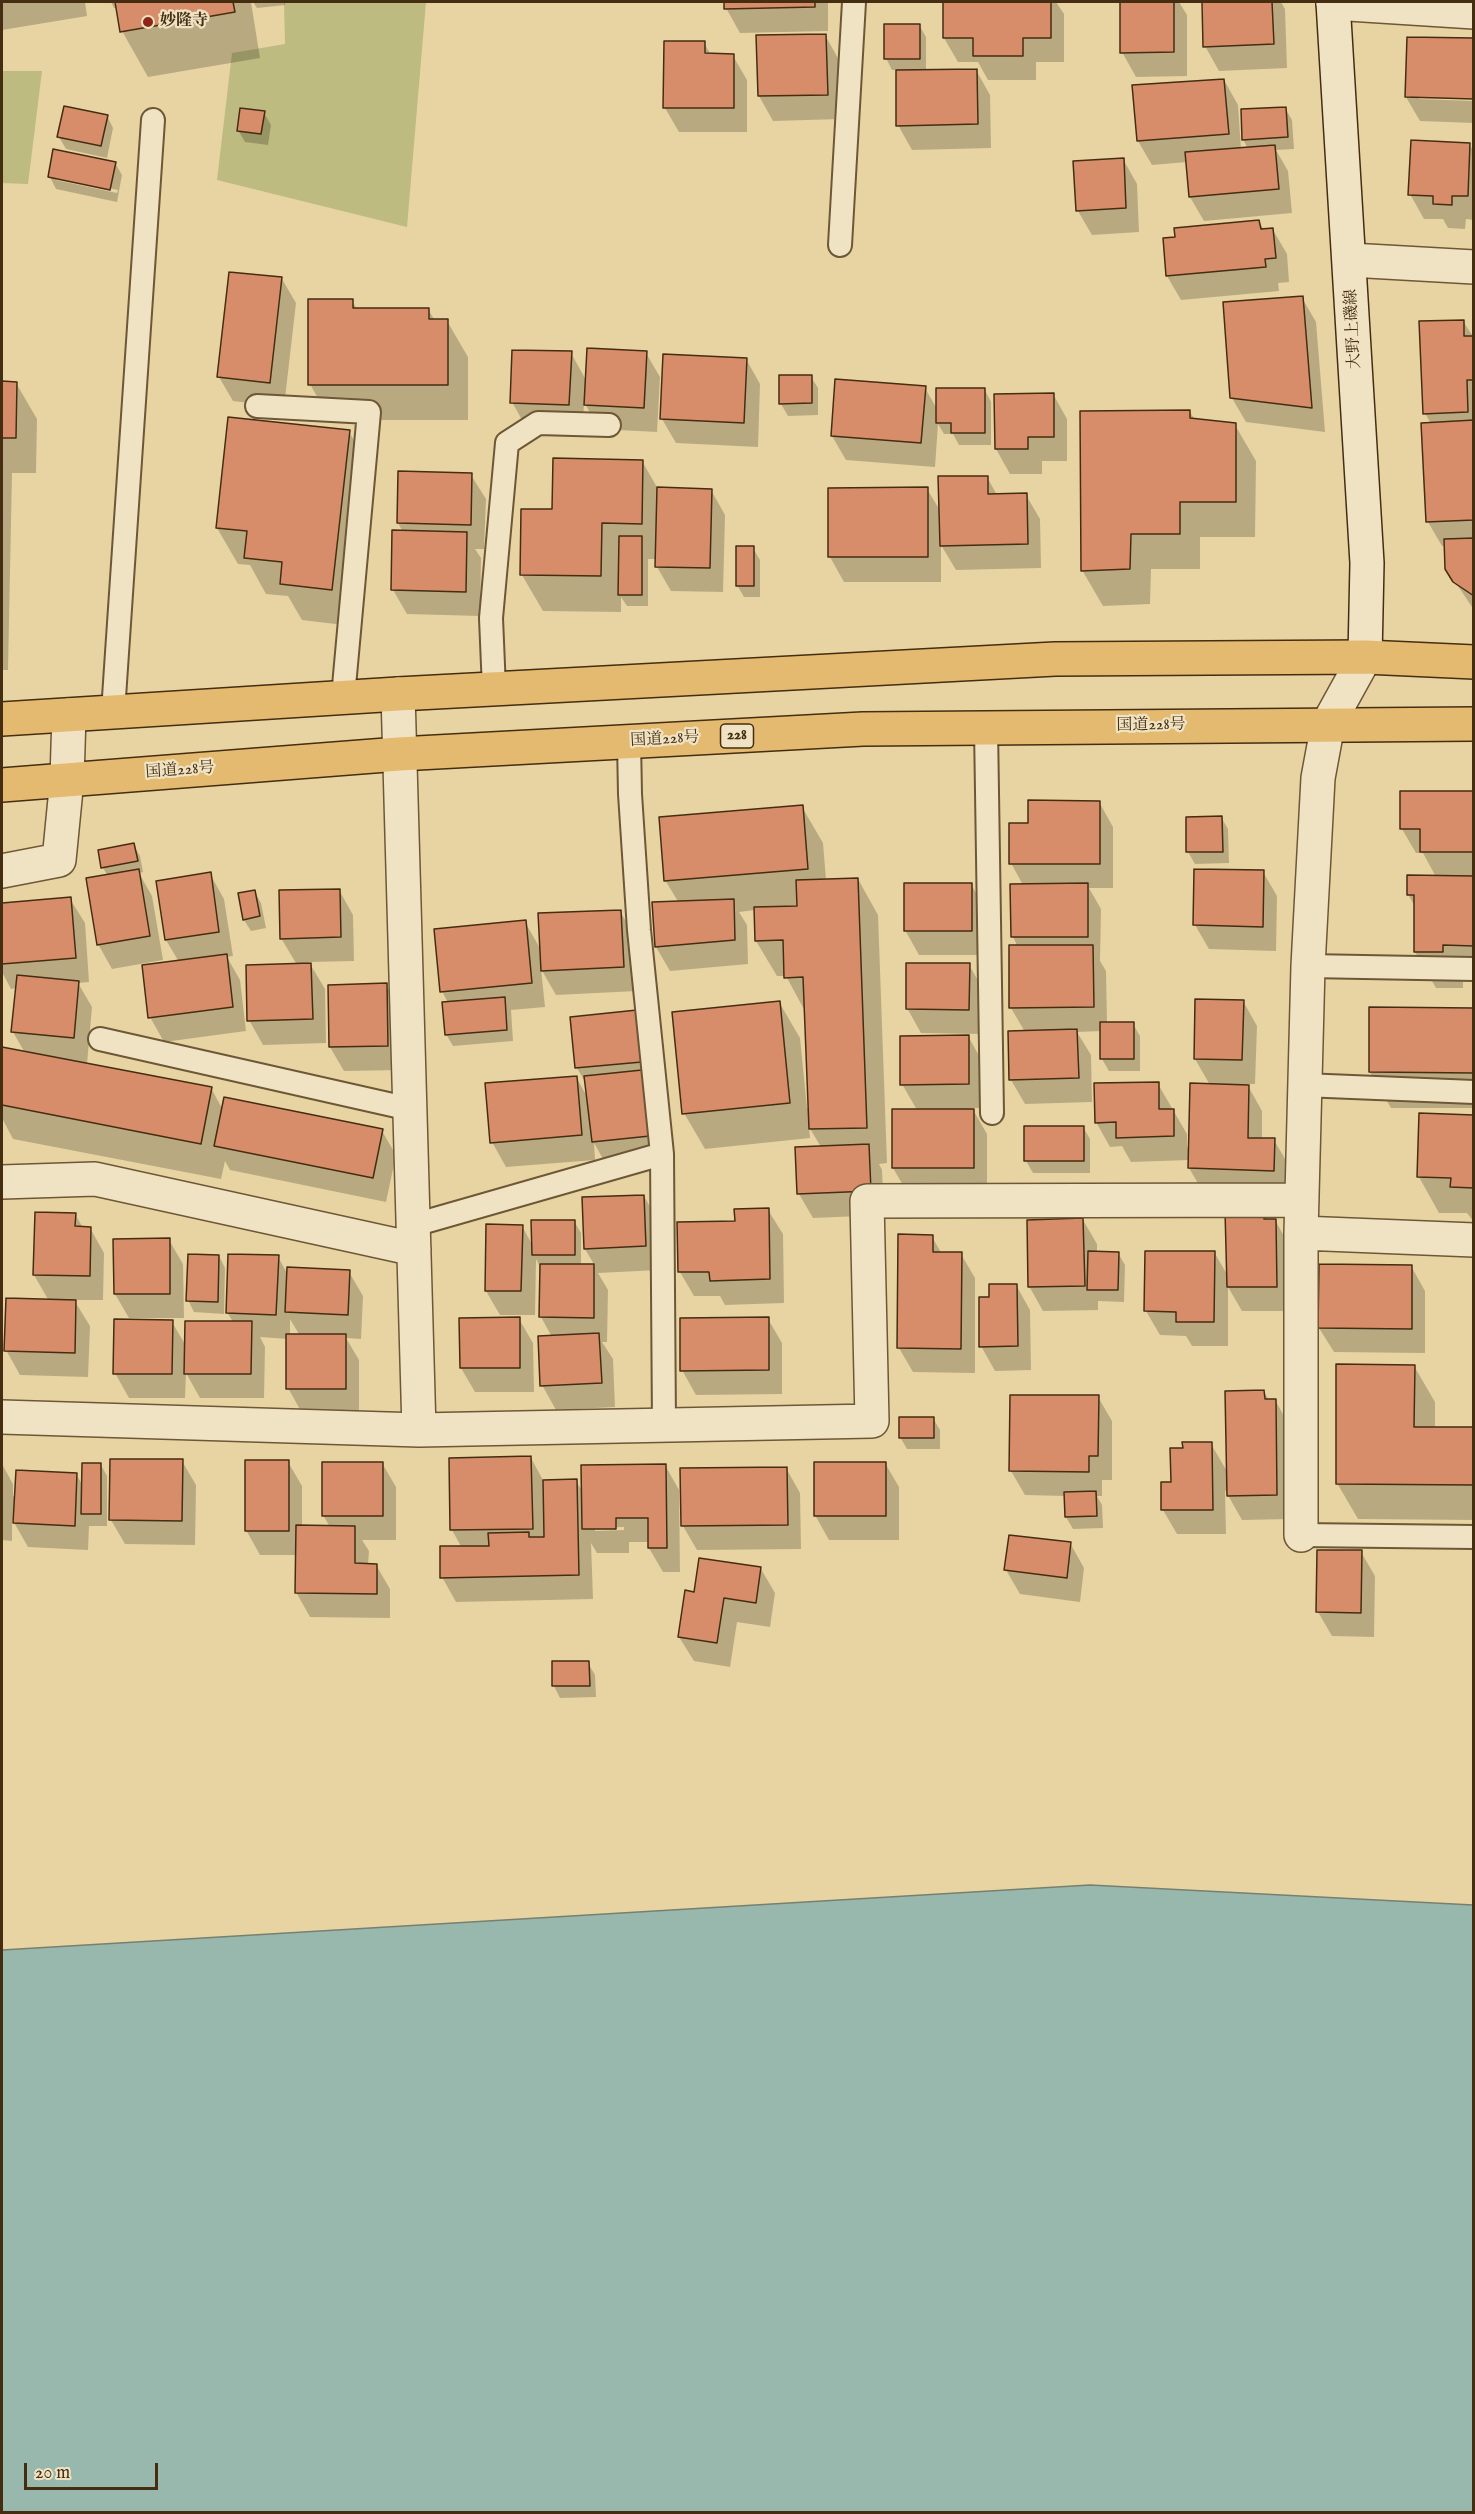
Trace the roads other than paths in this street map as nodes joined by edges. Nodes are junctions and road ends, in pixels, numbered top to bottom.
1 (854, 2) edge
2 (1333, 2) edge
3 (1473, 12) edge
4 (153, 120) dead end
5 (840, 245) dead end
6 (1350, 260) junction
7 (1473, 267) edge
8 (257, 406) dead end
9 (609, 425) dead end
10 (1365, 657) junction
11 (1473, 662) edge
12 (494, 688) junction
13 (398, 694) junction
14 (343, 698) junction
15 (112, 712) junction
16 (69, 715) junction
17 (2, 719) edge
18 (1328, 724) junction
19 (1473, 724) edge
20 (986, 728) junction
21 (629, 742) junction
22 (399, 754) junction
23 (67, 779) junction
24 (2, 785) edge
25 (2, 871) edge
26 (1308, 966) junction
27 (1473, 969) edge
28 (100, 1039) dead end
29 (1304, 1085) junction
30 (1473, 1092) edge
31 (410, 1108) junction
32 (992, 1113) dead end
33 (662, 1154) junction
34 (2, 1182) edge
35 (1302, 1200) junction
36 (1301, 1233) junction
37 (414, 1237) junction
38 (1473, 1240) edge
39 (2, 1417) edge
40 (664, 1425) junction
41 (419, 1430) junction
42 (1301, 1535) joint
43 (1473, 1537) edge

1 - 5 lane
2 - 3 street
2 - 6 street, 大野上磯線
4 - 15 lane
6 - 7 street
6 - 10 street, 大野上磯線
8 - 14 lane
9 - 12 lane
10 - 11 highway
10 - 12 highway
10 - 18 street
12 - 13 highway
13 - 14 highway
13 - 22 street
14 - 15 highway
15 - 16 highway
16 - 17 highway
16 - 23 street
18 - 19 highway, 国道228号 / 228
18 - 20 highway, 国道228号 / 228
18 - 26 street
20 - 21 highway, 国道228号 / 228
20 - 32 lane
21 - 22 highway, 国道228号 / 228
21 - 33 lane
22 - 23 highway, 国道228号 / 228
22 - 31 street
23 - 24 highway, 国道228号 / 228
23 - 25 street
26 - 27 lane
26 - 29 street
28 - 31 lane
29 - 30 lane
29 - 35 street
31 - 37 street
33 - 37 lane
33 - 40 lane
34 - 37 street
35 - 36 street
35 - 40 street
36 - 38 street
36 - 42 street
37 - 41 street
39 - 41 street
40 - 41 street
42 - 43 lane

